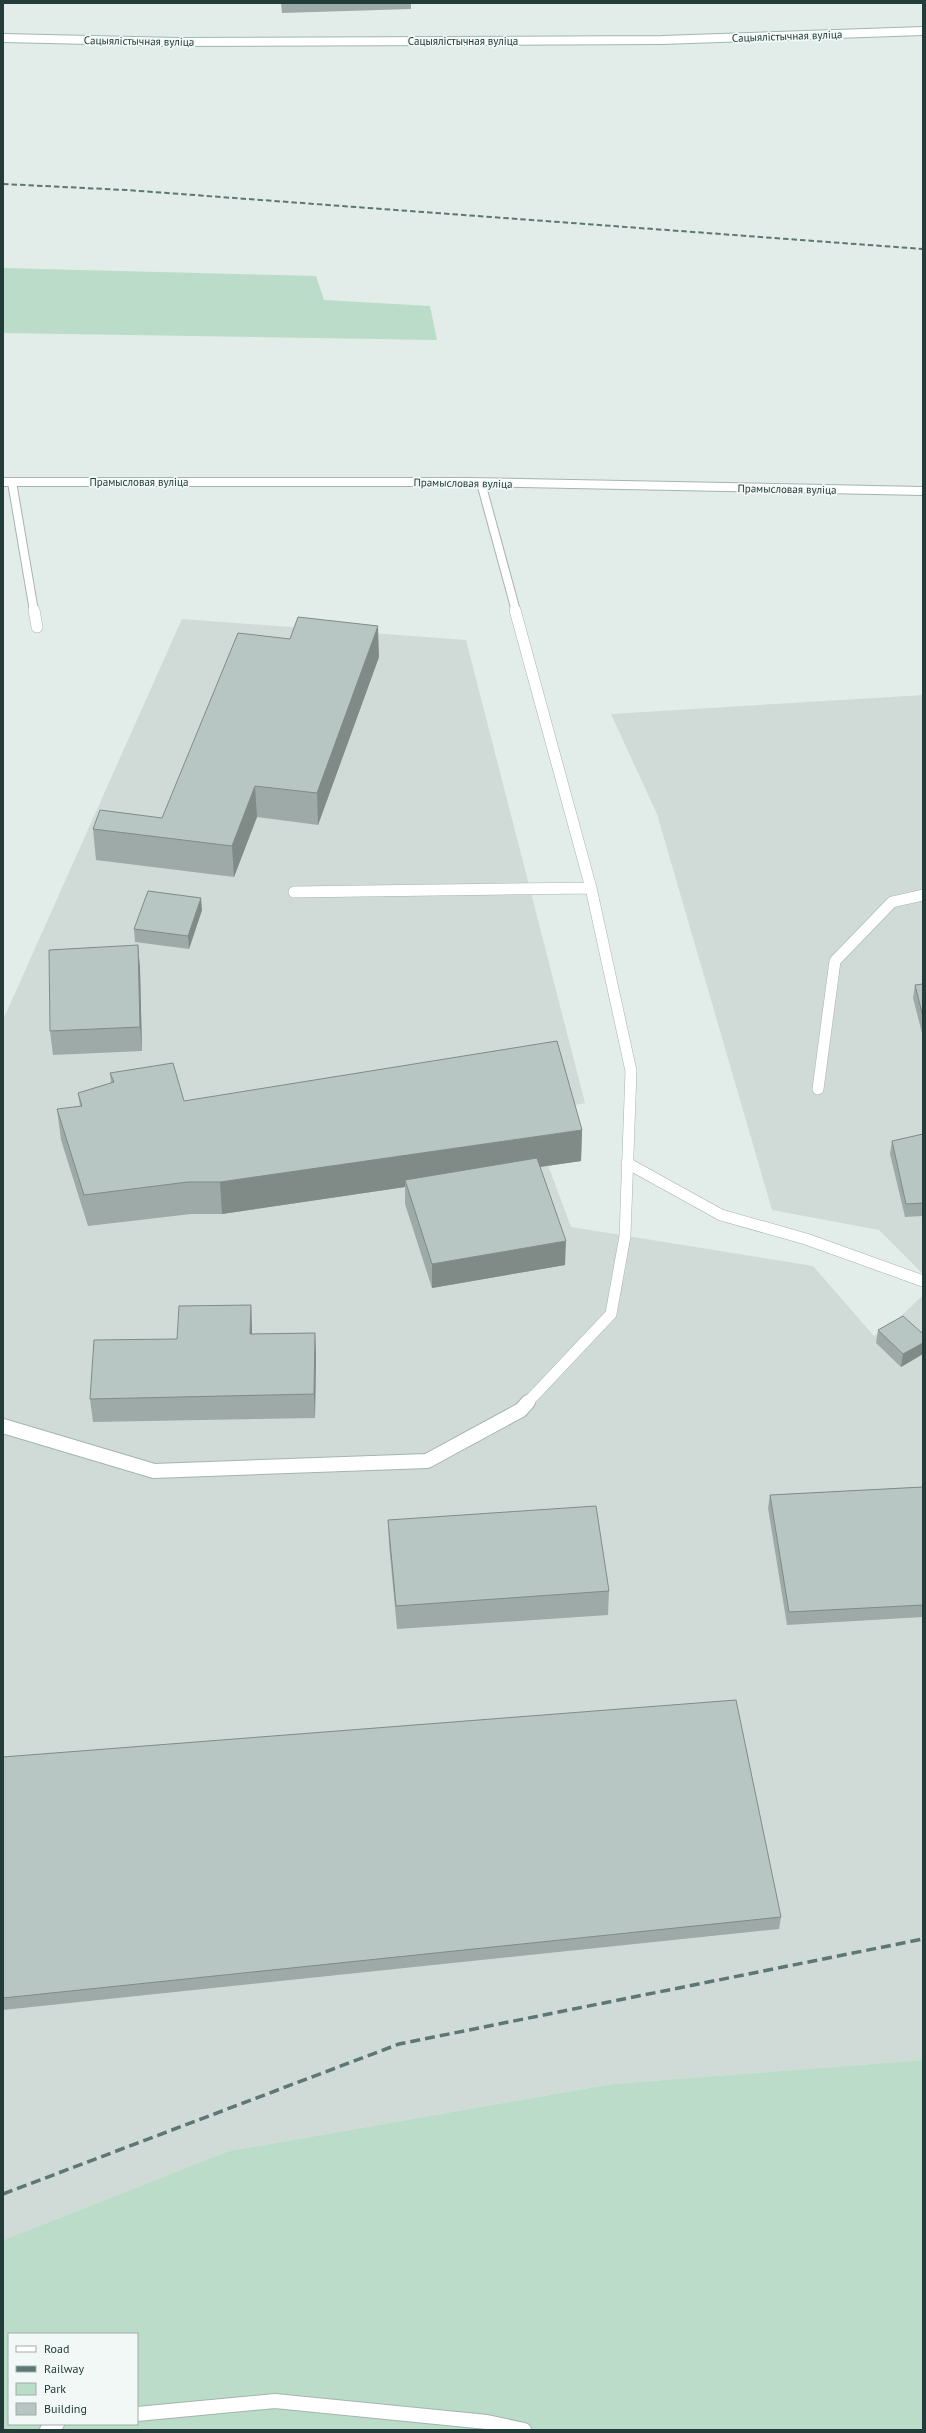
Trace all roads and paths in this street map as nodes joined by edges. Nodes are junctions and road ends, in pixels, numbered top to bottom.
1 (923, 31) edge
2 (3, 38) edge
3 (8, 482) edge
4 (481, 482) junction
5 (923, 491) edge
6 (37, 627) dead end
7 (591, 888) junction
8 (294, 892) dead end
9 (923, 895) edge
10 (818, 1089) dead end
11 (627, 1163) junction
12 (923, 1281) edge
13 (3, 1426) edge
14 (138, 2414) edge
15 (524, 2430) edge

1 - 2 street, Сацыялістычная вуліца
3 - 4 street, Прамысловая вуліца
3 - 6 street
4 - 5 street, Прамысловая вуліца
4 - 7 street
7 - 8 street
7 - 11 street
9 - 10 street
11 - 12 street
11 - 13 street
14 - 15 street

